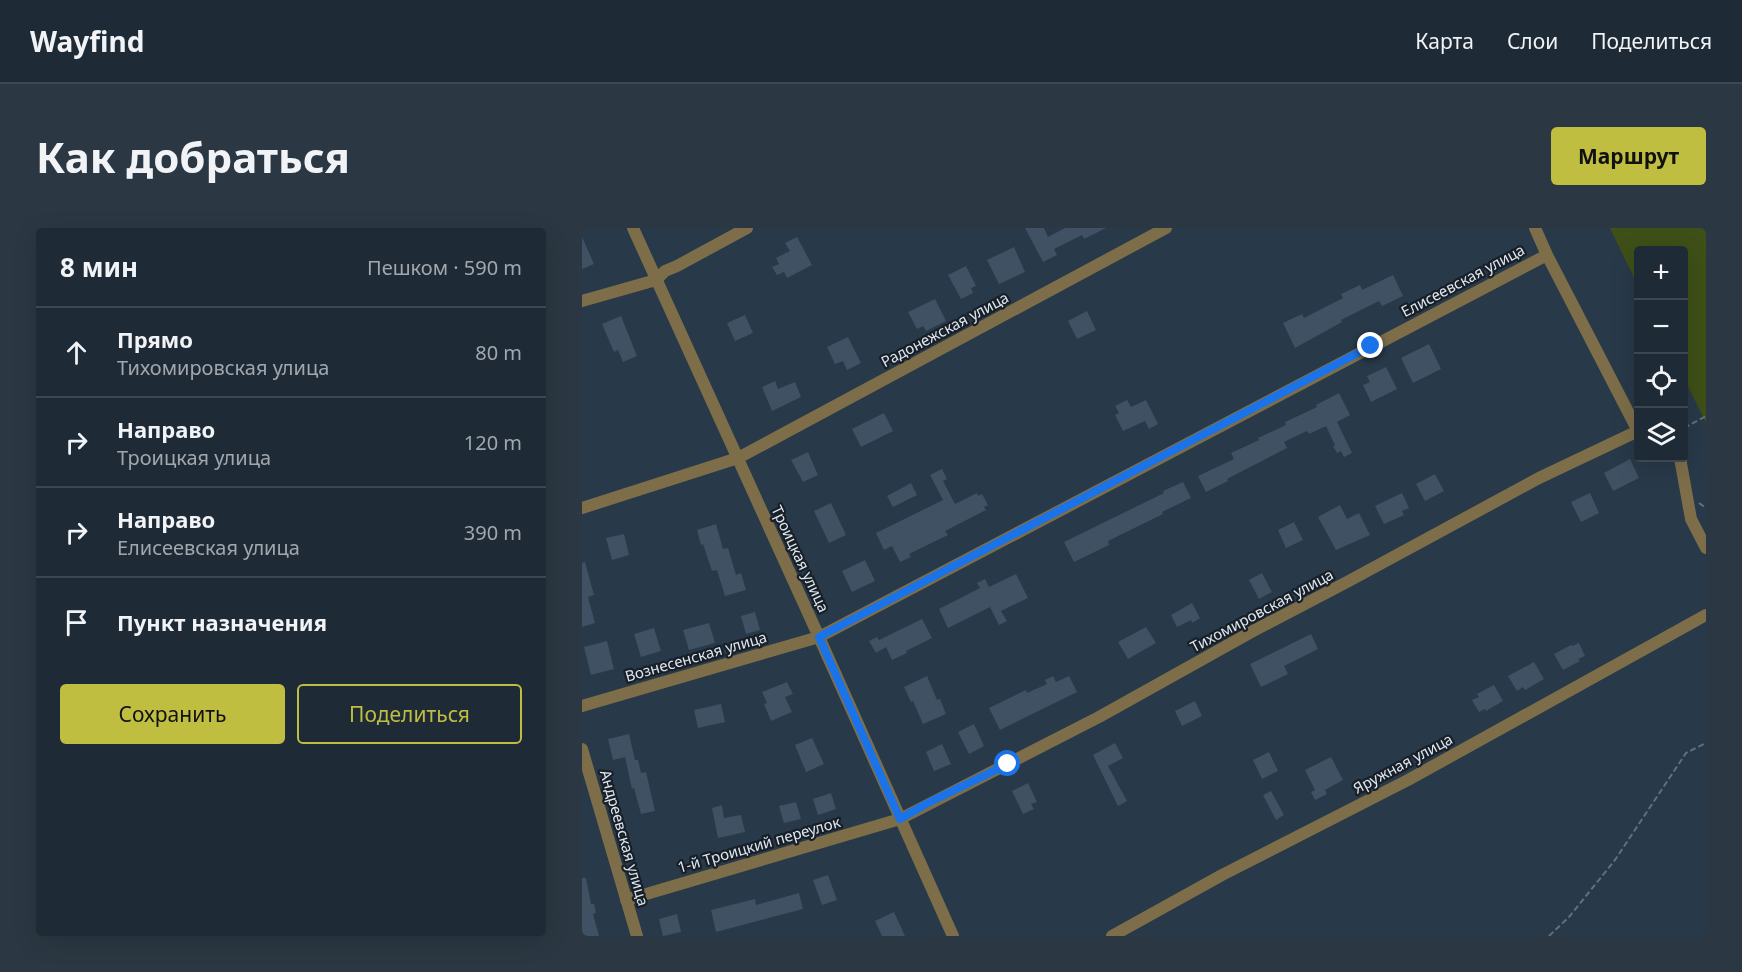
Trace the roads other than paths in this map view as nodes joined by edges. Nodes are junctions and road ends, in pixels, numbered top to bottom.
1 (633, 228) edge
2 (747, 228) edge
3 (1166, 228) edge
4 (1535, 228) edge
5 (1546, 255) junction
6 (656, 280) junction
7 (582, 301) edge
8 (1634, 423) edge
9 (1634, 433) edge
10 (738, 458) junction
11 (1681, 462) edge
12 (582, 508) edge
13 (1706, 548) edge
14 (1706, 615) edge
15 (819, 637) junction
16 (582, 706) edge
17 (582, 749) edge
18 (900, 819) junction
19 (626, 900) junction
20 (637, 936) edge
21 (953, 936) edge
22 (1112, 936) edge

1 - 6 street, Троицкая улица
2 - 6 street
3 - 10 street, Радонежская улица
4 - 5 street
5 - 8 street
5 - 15 street, Елисеевская улица
6 - 7 street
6 - 10 street, Троицкая улица
9 - 18 street, Тихомировская улица
10 - 12 street, Радонежская улица
10 - 15 street, Троицкая улица
11 - 13 street
14 - 22 street, Яружная улица
15 - 16 street, Вознесенская улица
15 - 18 street, Троицкая улица
17 - 19 street, Андреевская улица
18 - 19 street, 1-й Троицкий переулок
18 - 21 street, Троицкая улица
19 - 20 street, Андреевская улица

